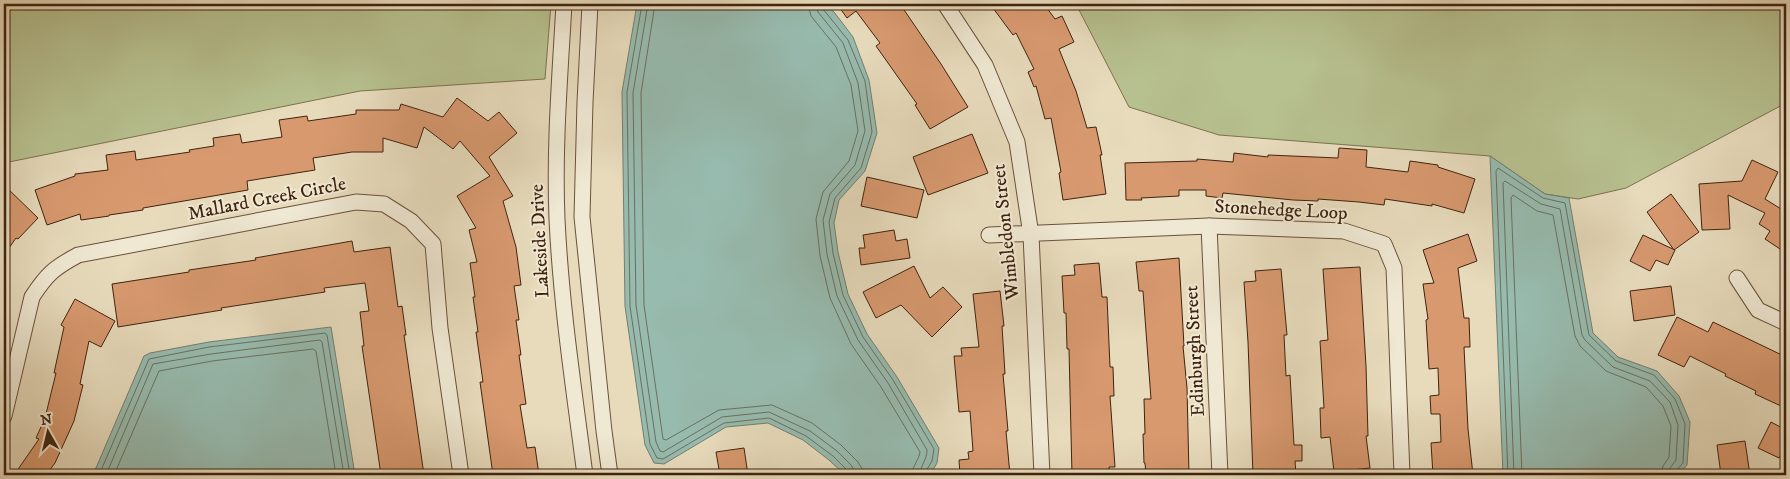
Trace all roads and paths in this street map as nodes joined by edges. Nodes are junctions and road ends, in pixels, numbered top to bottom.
1 (564, 4) edge
2 (590, 4) edge
3 (945, 4) edge
4 (1209, 226) junction
5 (1031, 234) junction
6 (989, 236) dead end
7 (1737, 278) dead end
8 (1786, 323) edge
9 (4, 416) edge
10 (461, 475) edge
11 (586, 475) edge
12 (610, 475) edge
13 (1042, 475) edge
14 (1220, 475) edge
15 (1402, 475) edge

1 - 11 street, Lakeside Drive
2 - 12 street
3 - 5 street, Wimbledon Street
4 - 5 street, Stonehedge Loop
4 - 14 street, Edinburgh Street
4 - 15 street, Stonehedge Loop
5 - 6 street, Stonehedge Loop
5 - 13 street, Wimbledon Street
7 - 8 street
9 - 10 street, Mallard Creek Circle

